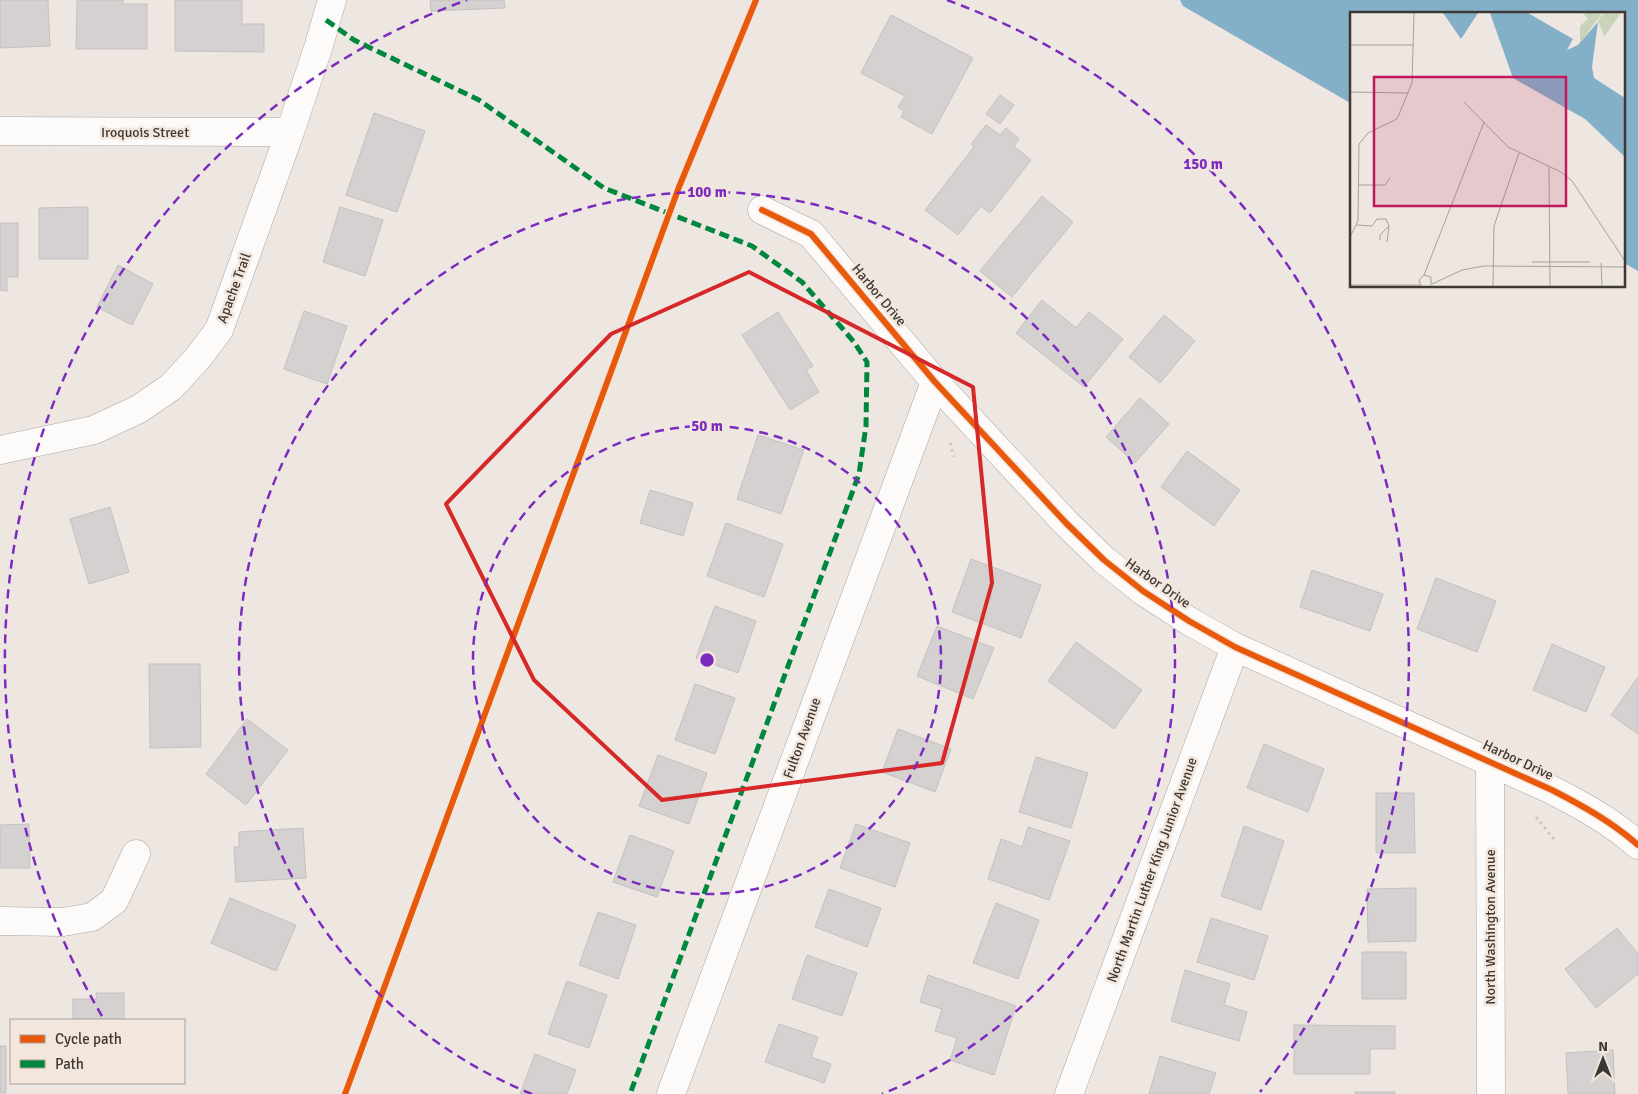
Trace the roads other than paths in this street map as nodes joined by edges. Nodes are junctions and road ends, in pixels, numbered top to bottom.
1 (332, 0) edge
2 (0, 131) edge
3 (290, 132) junction
4 (762, 210) dead end
5 (935, 382) junction
6 (0, 450) edge
7 (1235, 647) junction
8 (1490, 761) junction
9 (1638, 845) edge
10 (136, 854) dead end
11 (0, 922) edge
12 (671, 1094) edge
13 (1069, 1094) edge
14 (1491, 1094) edge

1 - 3 street, Apache Trail
2 - 3 street, Iroquois Street
3 - 6 street, Apache Trail
4 - 5 street, Harbor Drive
5 - 7 street, Harbor Drive
5 - 12 street, Fulton Avenue
7 - 8 street, Harbor Drive
7 - 13 street, North Martin Luther King Junior Avenue
8 - 9 street, Harbor Drive
8 - 14 street, North Washington Avenue
10 - 11 street

